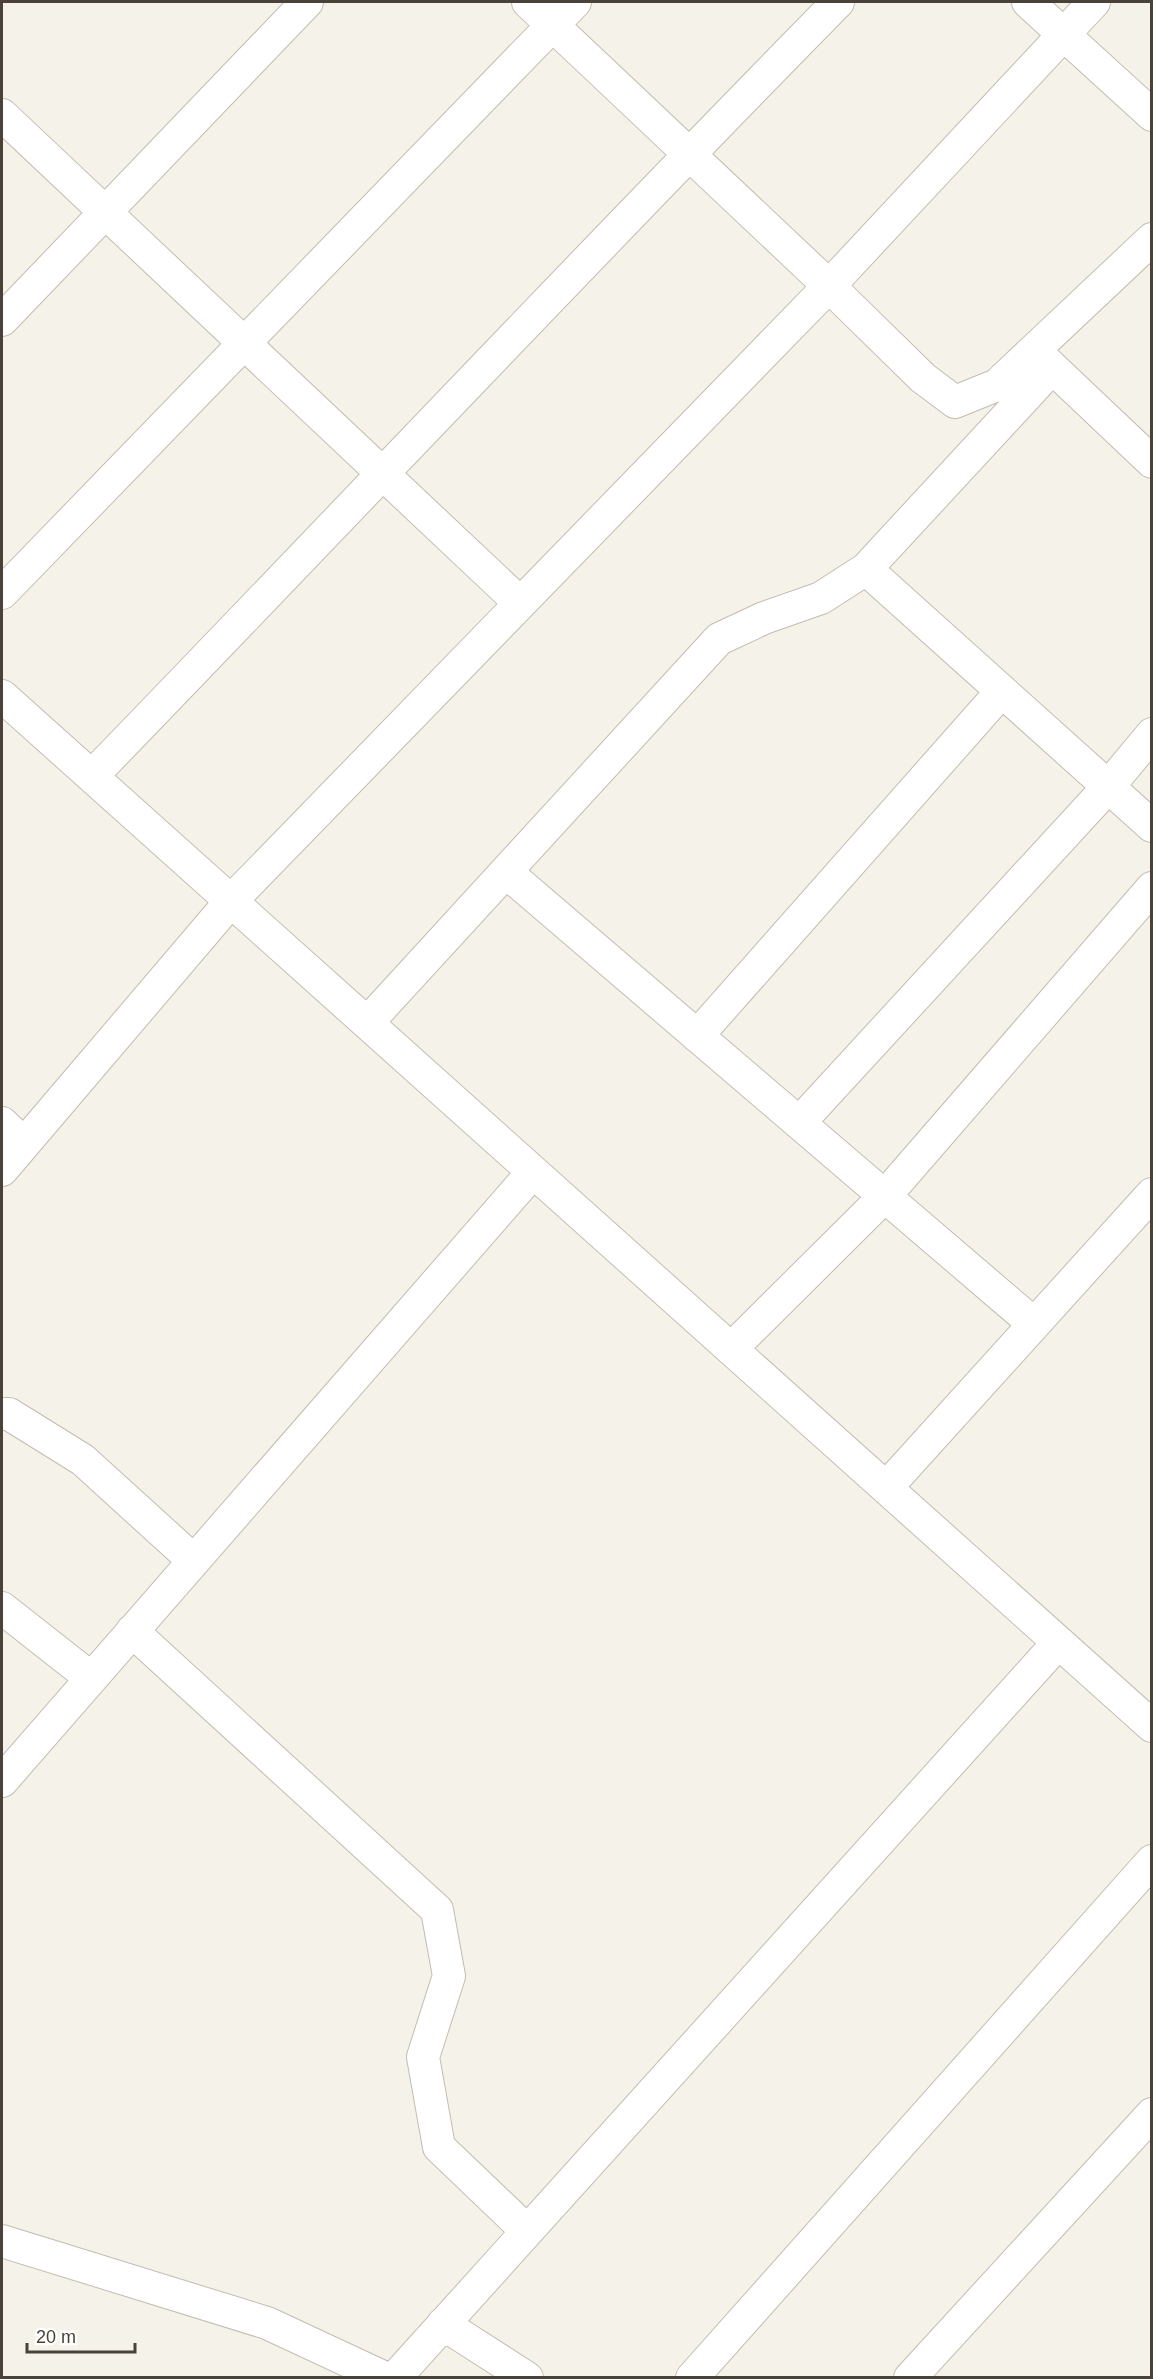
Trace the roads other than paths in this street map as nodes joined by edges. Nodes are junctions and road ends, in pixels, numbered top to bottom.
1 (307, 2) edge
2 (528, 2) edge
3 (575, 2) edge
4 (838, 2) edge
5 (1028, 2) edge
6 (1094, 2) edge
7 (553, 25) junction
8 (1063, 34) junction
9 (1152, 115) edge
10 (2, 116) edge
11 (689, 153) junction
12 (105, 212) junction
13 (1152, 239) edge
14 (829, 286) junction
15 (2, 320) edge
16 (244, 344) junction
17 (1043, 359) junction
18 (1152, 462) edge
19 (384, 474) junction
20 (866, 569) junction
21 (2, 593) edge
22 (520, 603) junction
23 (1002, 692) junction
24 (2, 696) edge
25 (1152, 734) edge
26 (92, 776) junction
27 (1108, 787) junction
28 (1152, 826) edge
29 (506, 872) junction
30 (1152, 888) edge
31 (231, 901) junction
32 (367, 1023) junction
33 (697, 1035) junction
34 (799, 1123) junction
35 (13, 1134) edge
36 (2, 1170) edge
37 (533, 1172) junction
38 (1152, 1194) edge
39 (885, 1196) junction
40 (1034, 1324) junction
41 (731, 1349) junction
42 (2, 1414) edge
43 (886, 1488) junction
44 (194, 1561) junction
45 (2, 1608) edge
46 (132, 1631) junction
47 (1058, 1643) junction
48 (91, 1678) junction
49 (1152, 1726) edge
50 (2, 1781) edge
51 (1152, 1861) edge
52 (1152, 2114) edge
53 (527, 2231) junction
54 (2, 2241) edge
55 (443, 2324) junction
56 (386, 2378) edge
57 (395, 2378) edge
58 (527, 2378) edge
59 (692, 2378) edge
60 (910, 2378) edge

1 - 12 street
2 - 7 street
3 - 7 street
4 - 11 street
5 - 8 street
6 - 8 street
7 - 11 street
7 - 16 street
8 - 9 street
8 - 14 street
10 - 12 street
11 - 14 street
11 - 19 street
12 - 15 street
12 - 16 street
13 - 17 street
14 - 17 street
14 - 22 street
16 - 19 street
16 - 21 street
17 - 18 street
17 - 20 street
19 - 22 street
19 - 26 street
20 - 23 street
20 - 29 street
22 - 31 street
23 - 27 street
23 - 33 street
24 - 26 street
25 - 27 street
26 - 31 street
27 - 28 street
27 - 34 street
29 - 32 street
29 - 33 street
30 - 39 street
31 - 32 street
31 - 35 street
32 - 37 street
33 - 34 street
34 - 39 street
35 - 36 street
37 - 41 street
37 - 44 street
38 - 40 street
39 - 40 street
39 - 41 street
40 - 43 street
41 - 43 street
42 - 44 street
43 - 47 street
44 - 46 street
45 - 48 street
46 - 48 street
46 - 53 street
47 - 49 street
47 - 53 street
48 - 50 street
51 - 59 street
52 - 60 street
53 - 55 street
54 - 56 street
55 - 57 street
55 - 58 street

